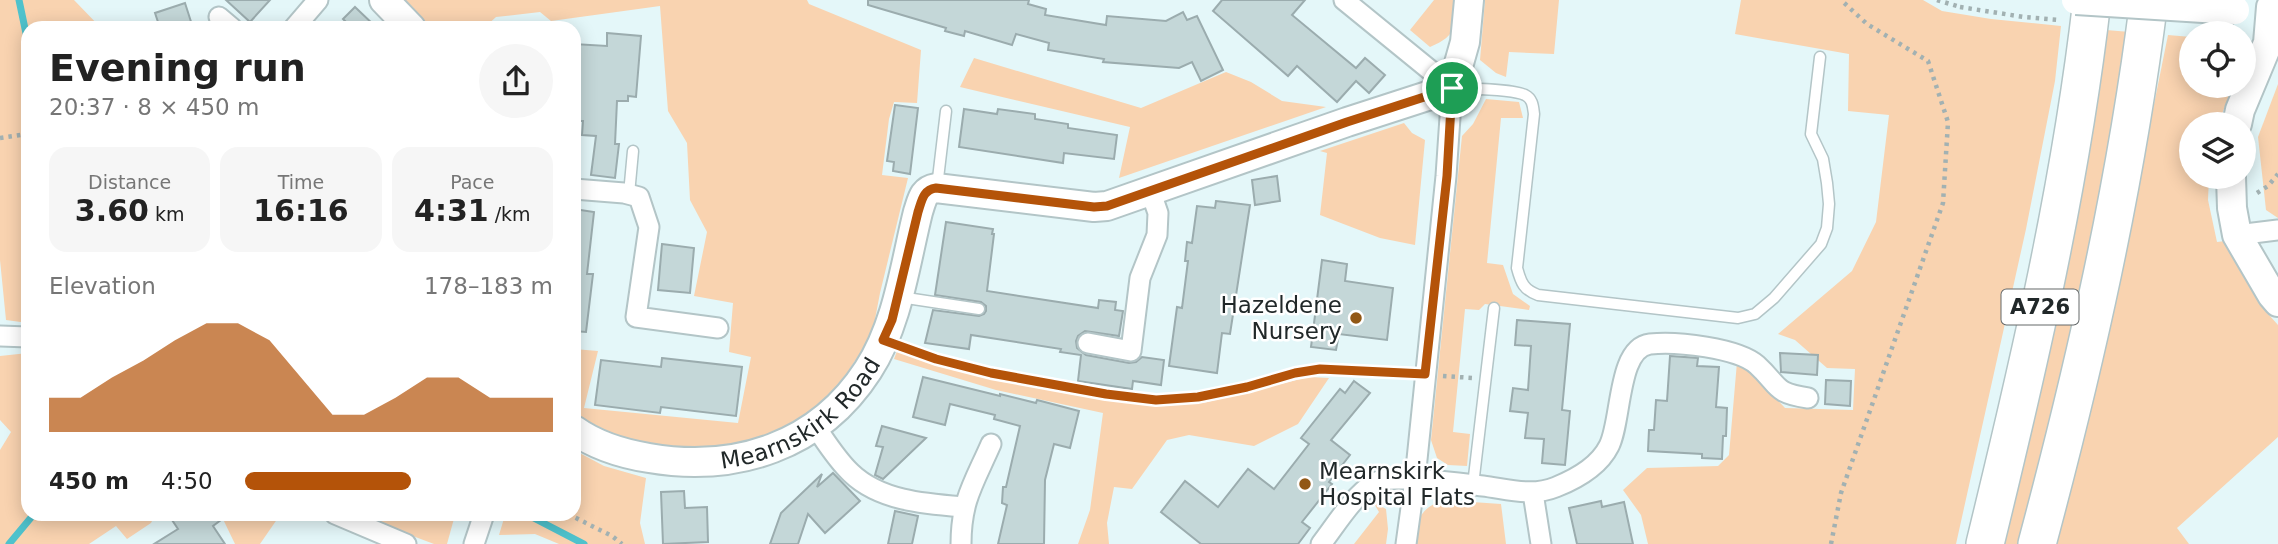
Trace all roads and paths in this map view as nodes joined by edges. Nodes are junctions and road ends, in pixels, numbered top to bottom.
1 (318, 0) edge
2 (384, 0) edge
3 (1344, 0) edge
4 (1469, 0) edge
5 (1841, 0) edge
6 (1937, 0) edge
7 (2076, 0) edge
8 (2086, 0) edge
9 (2092, 0) edge
10 (2150, 0) edge
11 (1848, 3) edge
12 (2275, 6) edge
13 (1960, 7) dead end
14 (300, 21) edge
15 (404, 21) edge
16 (1820, 57) dead end
17 (2085, 69) junction
18 (1452, 88) junction
19 (946, 111) dead end
20 (2240, 112) edge
21 (21, 135) edge
22 (0, 138) edge
23 (633, 151) dead end
24 (936, 188) junction
25 (2231, 189) edge
26 (581, 190) edge
27 (1150, 190) junction
28 (629, 194) junction
29 (2278, 230) edge
30 (2237, 235) junction
31 (897, 296) junction
32 (2278, 302) edge
33 (1494, 308) dead end
34 (979, 309) dead end
35 (718, 328) dead end
36 (0, 336) edge
37 (21, 337) edge
38 (883, 340) junction
39 (1088, 343) dead end
40 (1425, 374) junction
41 (1486, 380) junction
42 (1808, 398) dead end
43 (815, 426) junction
44 (581, 435) edge
45 (991, 444) dead end
46 (1415, 479) junction
47 (1473, 485) junction
48 (1533, 493) junction
49 (964, 508) junction
50 (581, 520) edge
51 (352, 521) edge
52 (482, 521) edge
53 (406, 544) edge
54 (474, 544) edge
55 (622, 544) edge
56 (961, 544) edge
57 (1321, 544) edge
58 (1406, 544) edge
59 (1541, 544) edge
60 (1831, 544) edge
61 (1985, 544) edge
62 (2037, 544) edge

1 - 14 street
2 - 15 street
3 - 18 street
4 - 18 street
5 - 11 path
6 - 13 path
7 - 12 street, bridge
8 - 17 highway
9 - 17 highway, A726
10 - 62 highway, A726
11 - 60 path
12 - 20 street
16 - 18 lane
17 - 61 highway, A726
18 - 27 street
18 - 40 street
19 - 24 lane
21 - 22 path
23 - 28 lane
24 - 27 street
24 - 31 street, Mearnskirk Road
25 - 30 street
26 - 28 street
27 - 39 street
28 - 35 street
29 - 30 street
30 - 32 street
31 - 34 lane
31 - 38 street, Mearnskirk Road
33 - 41 lane
36 - 37 street
38 - 40 path
38 - 43 street, Mearnskirk Road
40 - 41 path
40 - 46 street
41 - 47 lane
42 - 48 street
43 - 44 street, Mearnskirk Road
43 - 49 street
45 - 49 street
46 - 47 street
46 - 57 street
46 - 58 street
47 - 48 street
48 - 59 street
49 - 56 street
50 - 55 path
51 - 53 street
52 - 54 street

